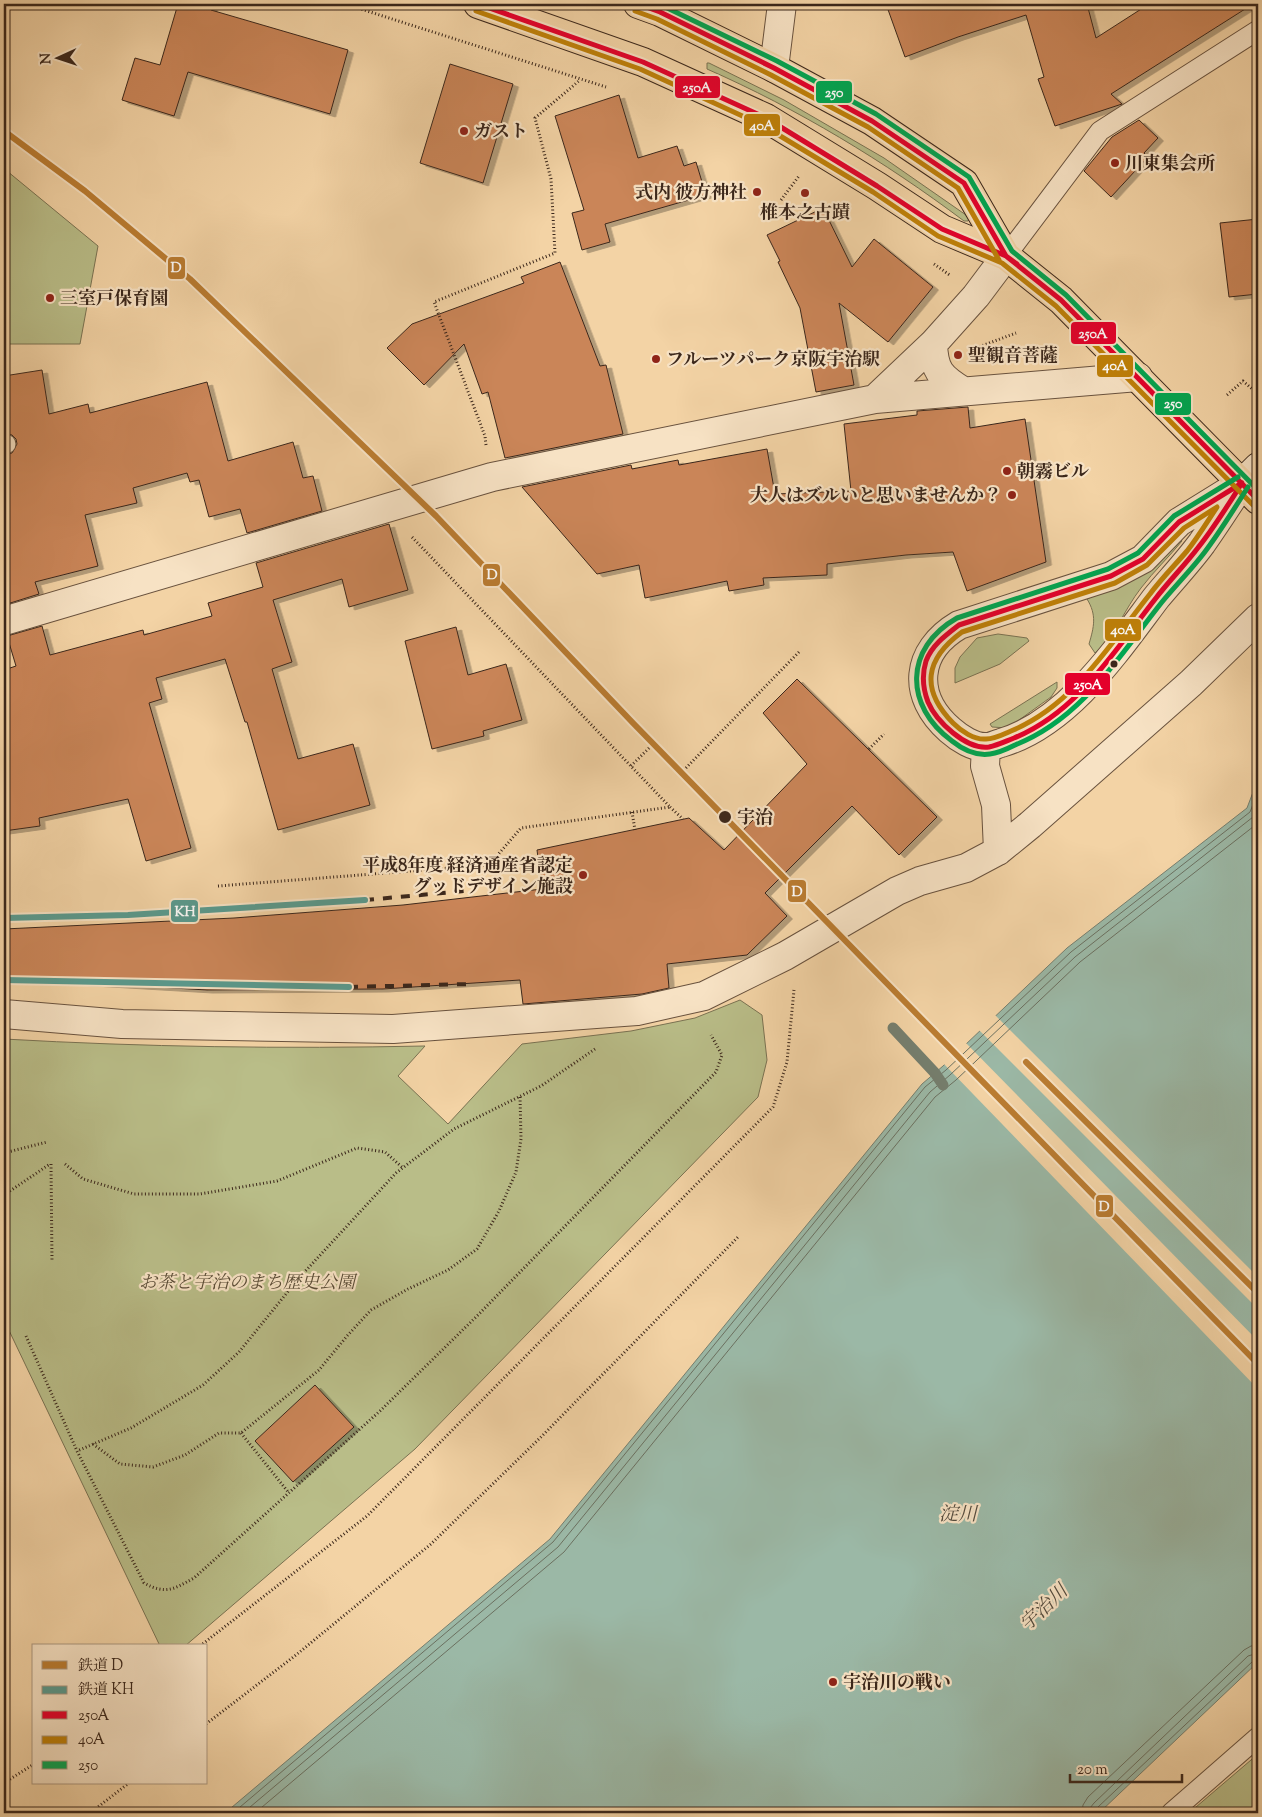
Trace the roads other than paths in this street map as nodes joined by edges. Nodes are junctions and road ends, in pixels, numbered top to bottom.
1 (478, 4) edge
2 (638, 4) edge
3 (782, 4) edge
4 (1258, 30) edge
5 (774, 68) junction
6 (1006, 256) junction
7 (933, 344) junction
8 (1138, 377) junction
9 (963, 391) junction
10 (875, 399) junction
11 (1253, 483) edge
12 (1258, 618) edge
13 (4, 621) edge
14 (986, 747) junction
15 (998, 851) junction
16 (4, 1014) edge
17 (1258, 1737) edge
18 (1171, 1813) edge

1 - 6 main road
2 - 5 main road
3 - 5 street
4 - 6 lane
5 - 6 main road
6 - 7 street
6 - 8 main road
7 - 9 street
7 - 10 street
8 - 9 street
8 - 11 main road
9 - 10 street
10 - 13 street
11 - 14 street
11 - 14 street
12 - 15 street
14 - 15 street
15 - 16 street
17 - 18 lane

